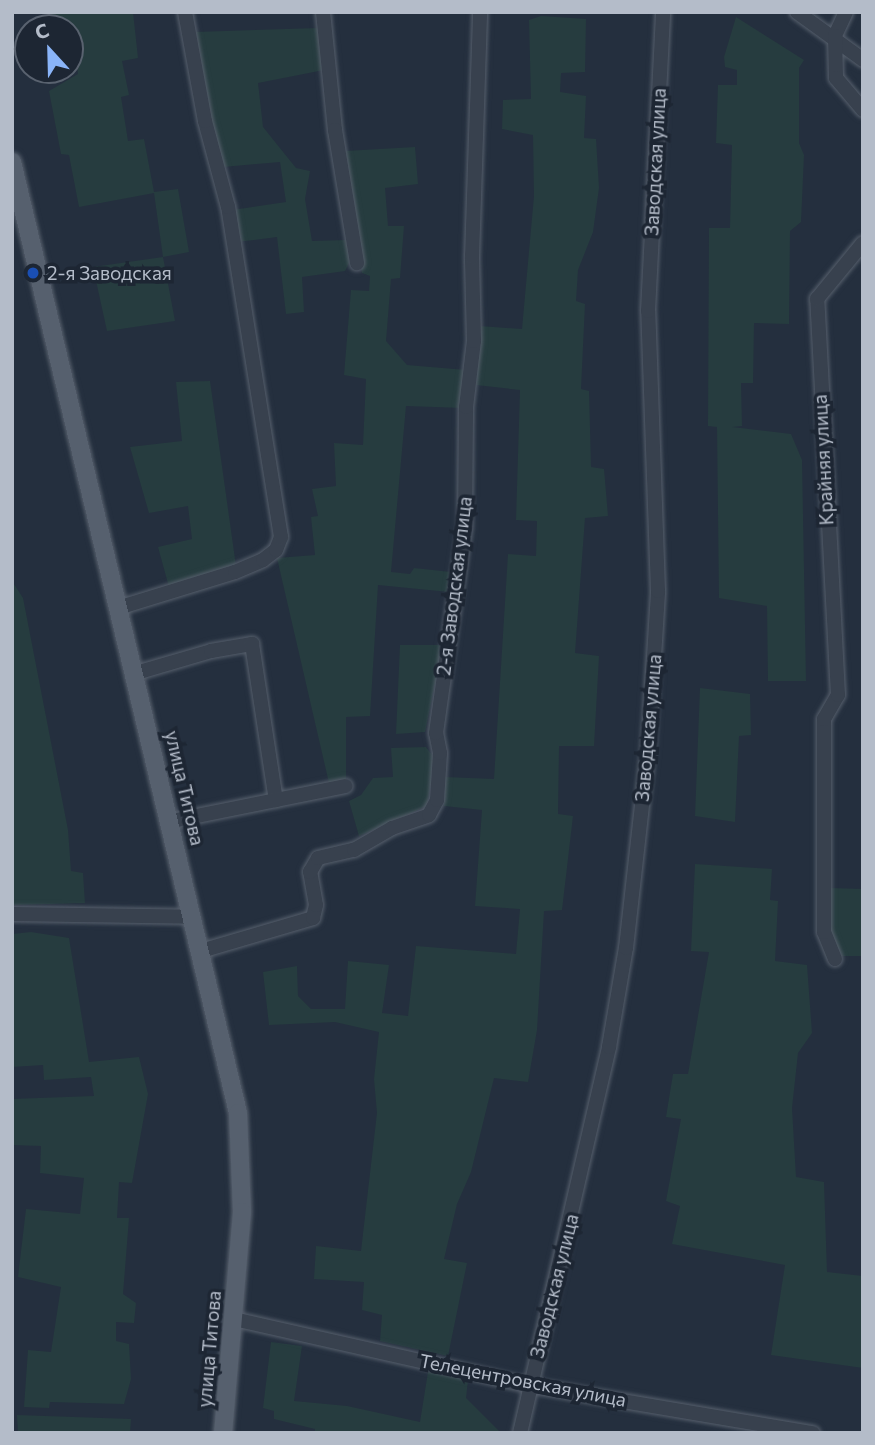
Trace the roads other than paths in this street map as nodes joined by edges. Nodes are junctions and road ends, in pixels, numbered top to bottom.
1 (185, 12) edge
2 (323, 12) edge
3 (480, 12) edge
4 (663, 12) edge
5 (797, 12) edge
6 (846, 12) edge
7 (835, 36) junction
8 (863, 60) edge
9 (863, 110) edge
10 (12, 162) edge
11 (863, 243) edge
12 (357, 263) dead end
13 (121, 607) junction
14 (136, 673) junction
15 (345, 786) dead end
16 (276, 800) junction
17 (172, 821) junction
18 (12, 914) edge
19 (193, 917) junction
20 (201, 951) junction
21 (835, 959) dead end
22 (233, 1319) junction
23 (528, 1385) junction
24 (223, 1433) edge
25 (520, 1433) edge
26 (813, 1433) edge

1 - 13 street
2 - 12 street
3 - 20 street, 2-я Заводская улица
4 - 23 street, Заводская улица
5 - 7 street
6 - 7 street
7 - 8 street
7 - 9 street
10 - 13 main road, улица Титова
11 - 21 street, Крайняя улица
13 - 14 main road, улица Титова
14 - 16 street
14 - 17 main road, улица Титова
15 - 16 street
16 - 17 street
17 - 19 main road, улица Титова
18 - 19 street
19 - 20 main road, улица Титова
20 - 22 main road, улица Титова
22 - 23 street, Телецентровская улица
22 - 24 main road, улица Титова
23 - 25 street, Заводская улица
23 - 26 street, Телецентровская улица

